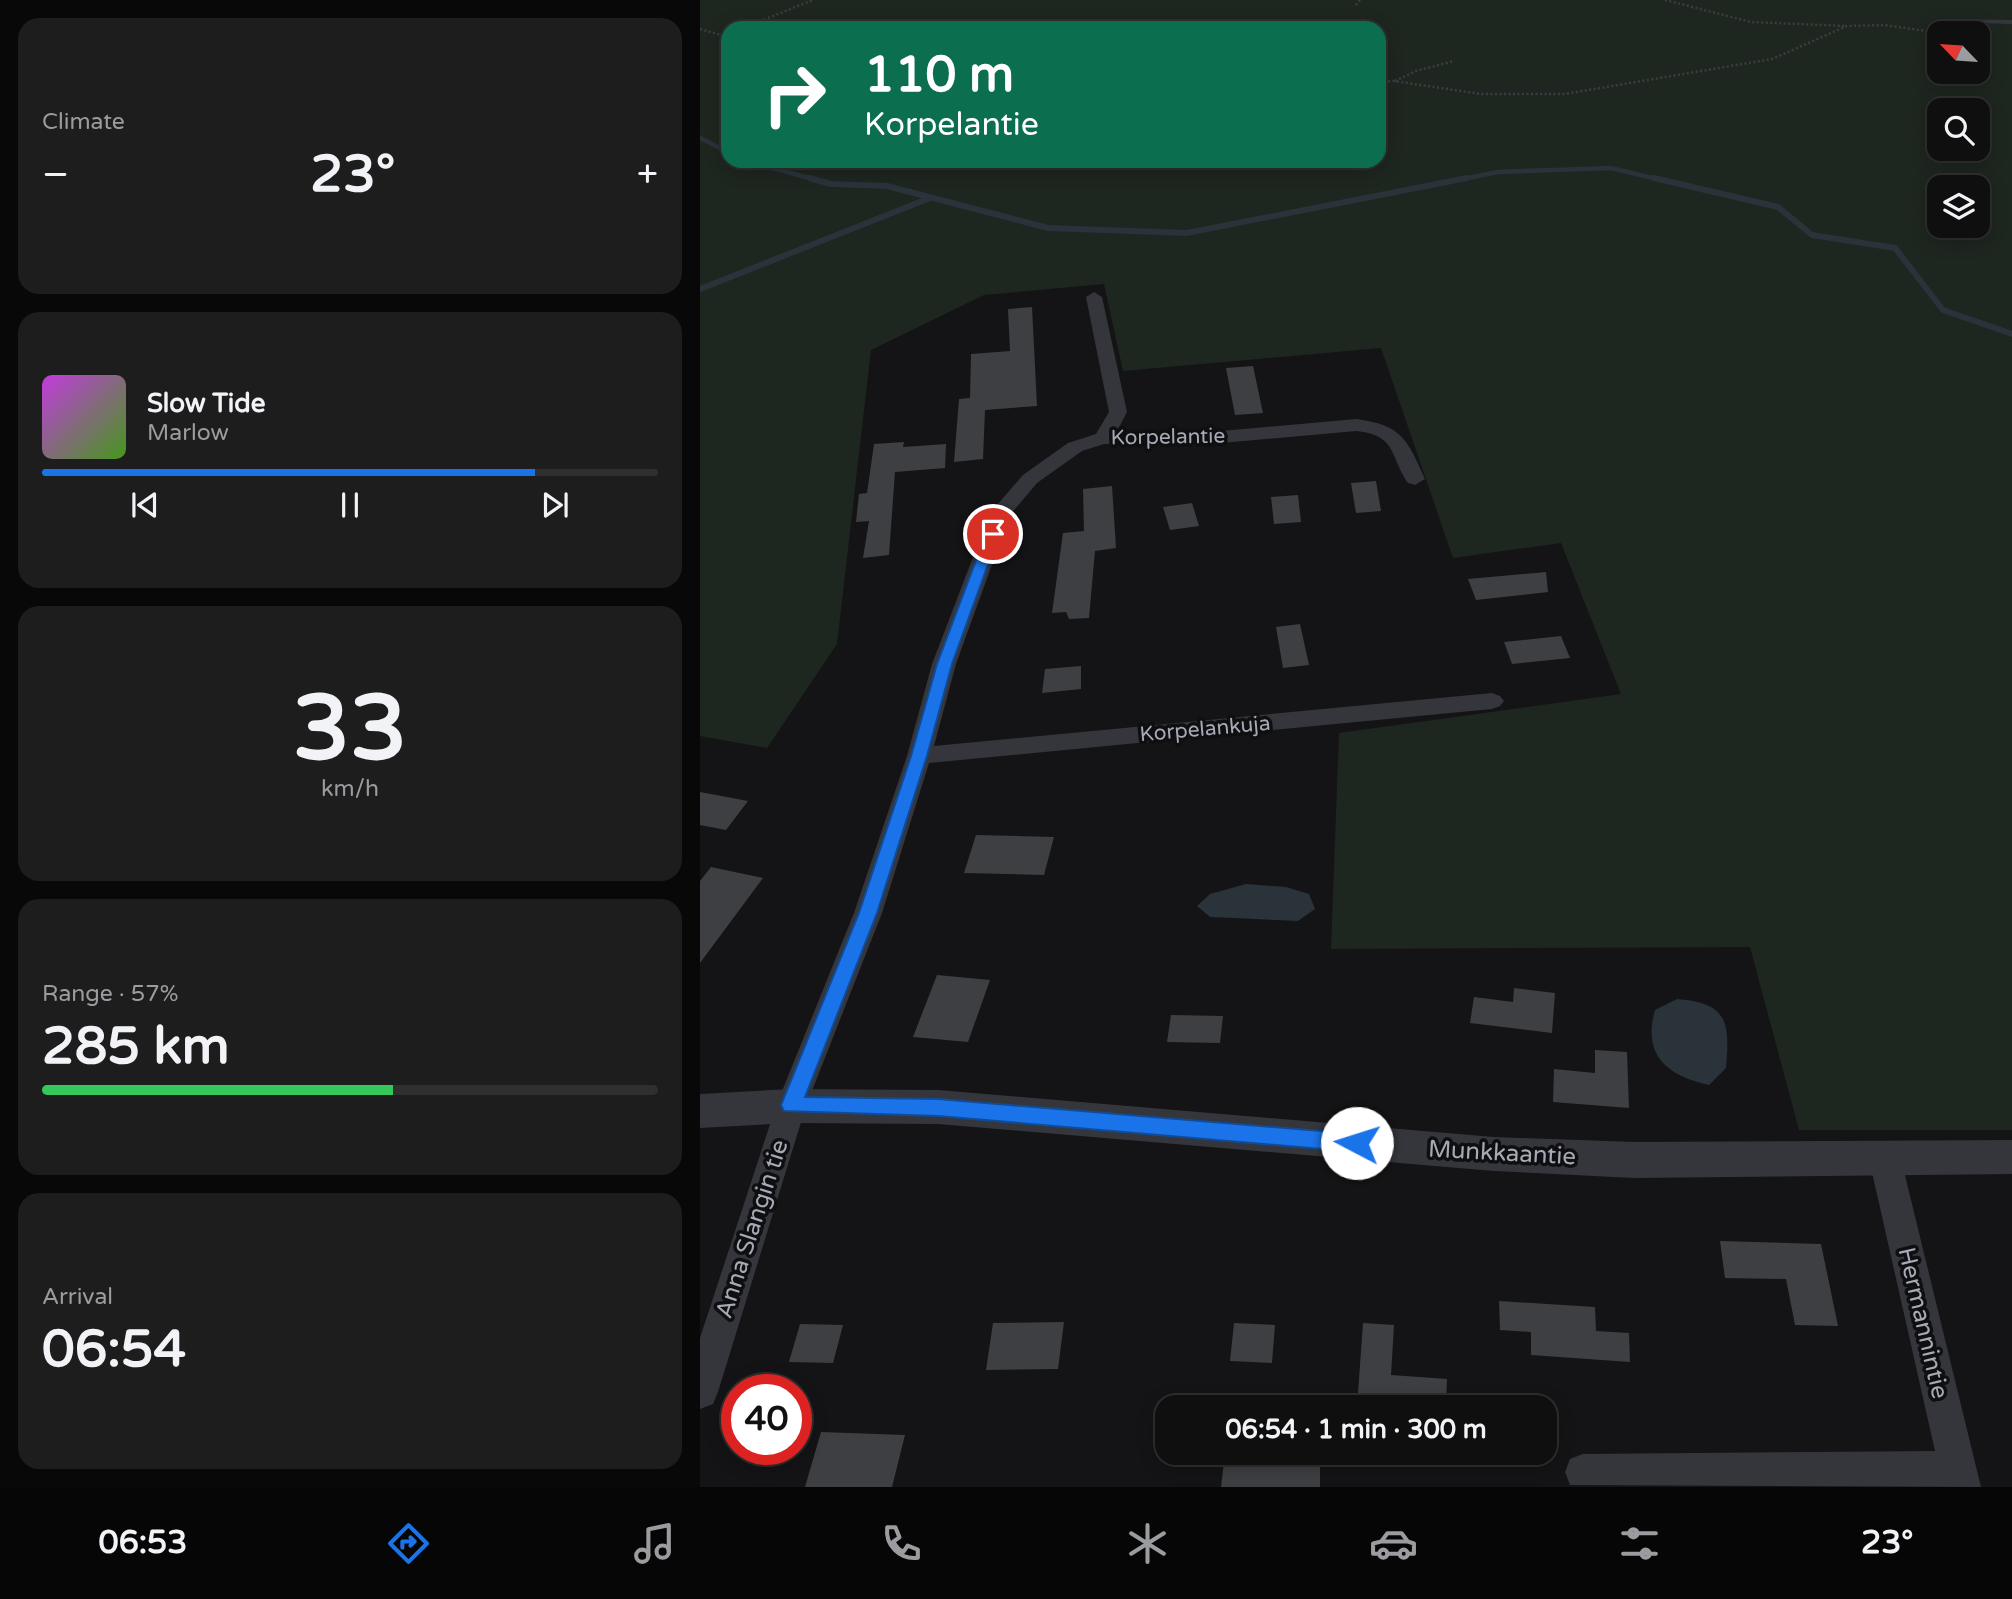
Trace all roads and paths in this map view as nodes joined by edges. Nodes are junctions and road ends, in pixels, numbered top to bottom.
1 (813, 0) edge
2 (1360, 0) edge
3 (1665, 0) edge
4 (1356, 5) dead end
5 (1947, 20) dead end
6 (760, 21) edge
7 (2012, 22) edge
8 (1847, 26) junction
9 (700, 29) edge
10 (1927, 31) edge
11 (721, 34) edge
12 (1454, 61) dead end
13 (1394, 81) junction
14 (1386, 82) edge
15 (1094, 297) dead end
16 (1103, 438) junction
17 (1415, 479) dead end
18 (1492, 701) dead end
19 (919, 756) junction
20 (791, 1105) junction
21 (700, 1111) edge
22 (2012, 1157) edge
23 (1885, 1159) junction
24 (700, 1392) edge
25 (1583, 1472) dead end
26 (1959, 1478) edge

1 - 6 path
2 - 4 path
3 - 8 path
5 - 7 lane
8 - 10 path
8 - 13 path
9 - 11 path
12 - 13 path
13 - 14 path
15 - 16 street
16 - 17 street, Korpelantie
16 - 19 street, Korpelantie
18 - 19 street, Korpelankuja
19 - 20 street, Korpelantie
20 - 21 street, Munkkaantie
20 - 23 street, Munkkaantie
20 - 24 street, Anna Slangin tie
22 - 23 street, Munkkaantie
23 - 26 street, Hermannintie
25 - 26 street

